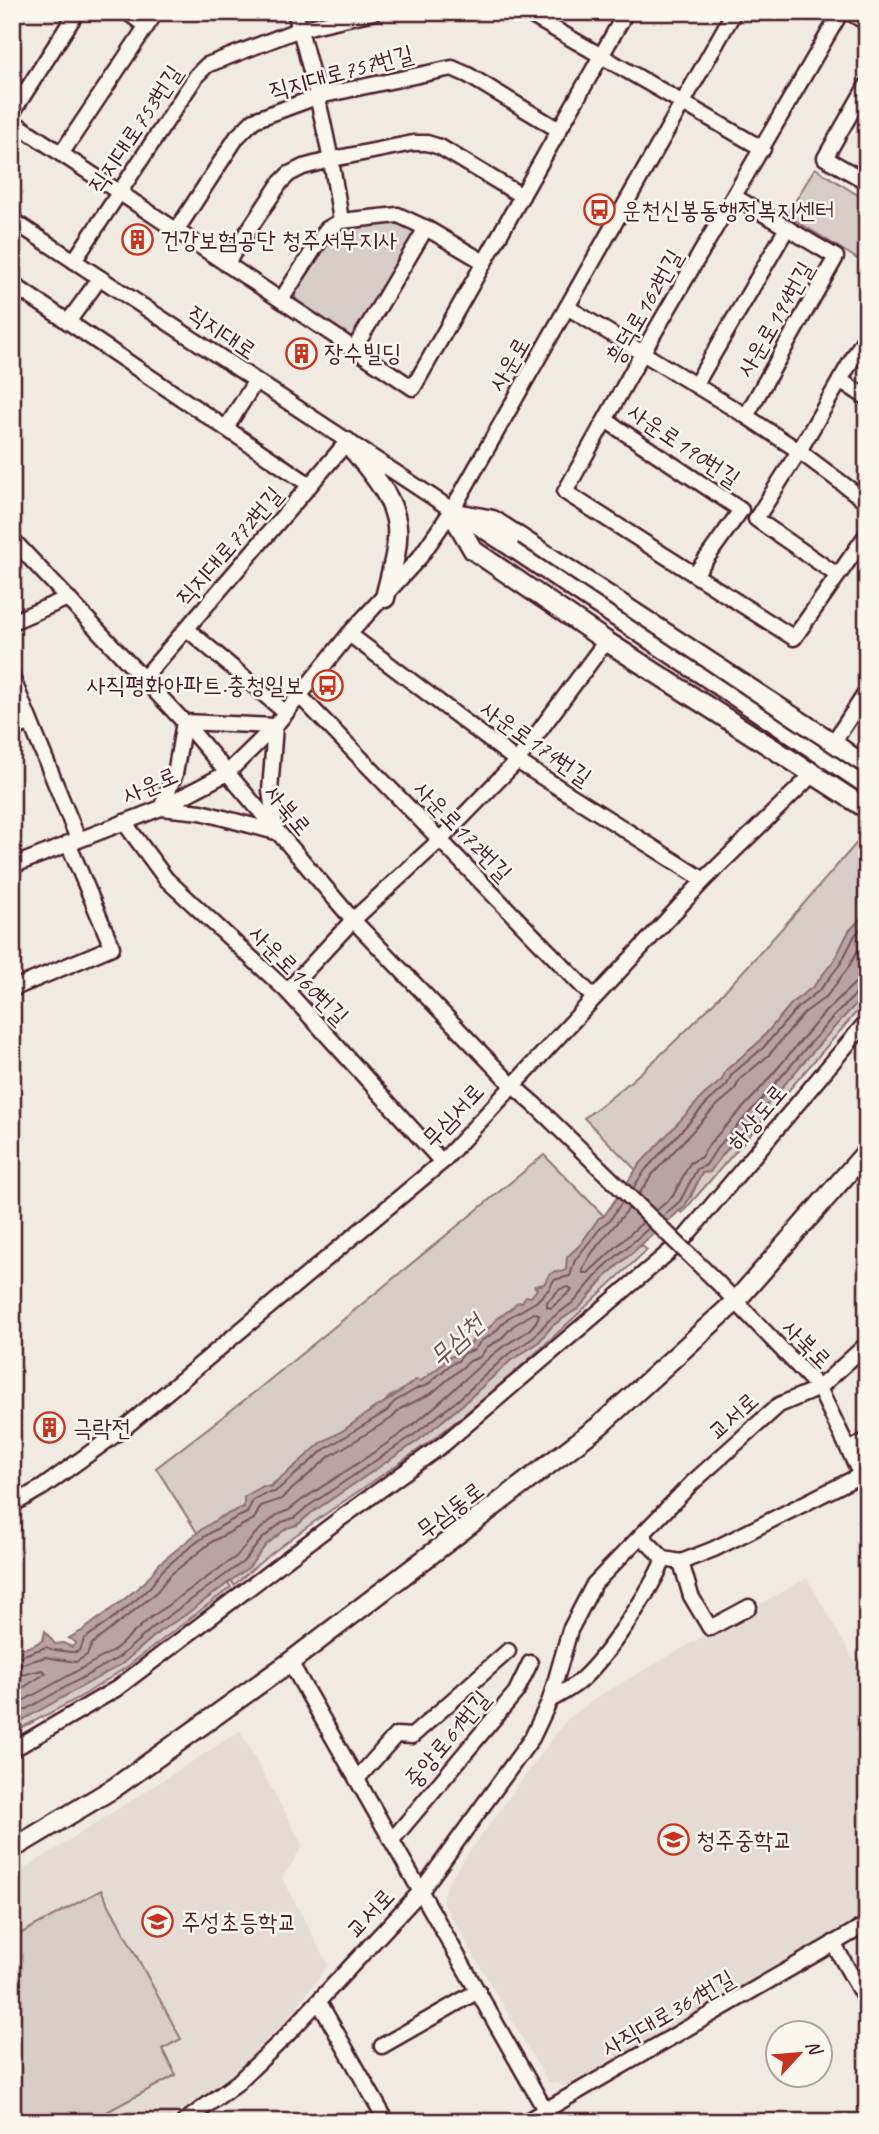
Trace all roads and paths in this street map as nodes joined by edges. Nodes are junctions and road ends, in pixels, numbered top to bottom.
1 (77, 12) edge
2 (127, 12) edge
3 (156, 12) edge
4 (295, 12) edge
5 (374, 12) edge
6 (525, 12) edge
7 (626, 12) edge
8 (734, 12) edge
9 (841, 12) edge
10 (849, 12) edge
11 (867, 23) edge
12 (146, 26) junction
13 (300, 29) junction
14 (601, 56) junction
15 (867, 85) edge
16 (319, 96) junction
17 (681, 102) junction
18 (12, 113) edge
19 (12, 121) edge
20 (559, 130) junction
21 (763, 149) junction
22 (61, 154) junction
23 (332, 159) junction
24 (867, 182) edge
25 (119, 193) junction
26 (522, 196) junction
27 (735, 197) junction
28 (12, 220) edge
29 (341, 221) junction
30 (426, 228) junction
31 (787, 228) junction
32 (176, 231) junction
33 (74, 261) junction
34 (484, 262) junction
35 (226, 264) junction
36 (100, 278) junction
37 (12, 284) edge
38 (281, 300) junction
39 (567, 307) junction
40 (68, 322) junction
41 (867, 334) edge
42 (354, 349) junction
43 (643, 352) junction
44 (840, 380) junction
45 (255, 382) junction
46 (696, 384) junction
47 (867, 398) edge
48 (746, 416) junction
49 (607, 421) junction
50 (226, 428) junction
51 (347, 442) junction
52 (799, 451) junction
53 (310, 485) junction
54 (867, 502) edge
55 (451, 512) junction
56 (867, 534) edge
57 (12, 539) edge
58 (696, 573) junction
59 (837, 575) junction
60 (68, 598) junction
61 (385, 598) junction
62 (12, 622) edge
63 (187, 629) junction
64 (349, 635) junction
65 (606, 641) junction
66 (12, 677) edge
67 (144, 679) junction
68 (867, 691) edge
69 (300, 695) junction
70 (286, 713) junction
71 (30, 722) junction
72 (184, 722) junction
73 (275, 726) junction
74 (12, 730) edge
75 (832, 742) junction
76 (517, 761) junction
77 (867, 768) edge
78 (227, 774) junction
79 (819, 779) junction
80 (867, 788) edge
81 (161, 808) junction
82 (867, 809) edge
83 (124, 822) junction
84 (276, 832) junction
85 (440, 840) junction
86 (73, 841) junction
87 (12, 866) edge
88 (704, 880) junction
89 (353, 920) junction
90 (12, 989) edge
91 (287, 991) junction
92 (593, 997) junction
93 (867, 1021) edge
94 (512, 1085) junction
95 (867, 1152) edge
96 (443, 1161) junction
97 (735, 1302) junction
98 (867, 1344) edge
99 (819, 1388) junction
100 (867, 1440) edge
101 (849, 1450) junction
102 (864, 1482) edge
103 (12, 1505) edge
104 (640, 1535) junction
105 (664, 1559) junction
106 (681, 1562) junction
107 (749, 1607) dead end
108 (508, 1651) dead end
109 (290, 1662) junction
110 (530, 1663) dead end
111 (550, 1700) junction
112 (12, 1750) edge
113 (357, 1779) junction
114 (392, 1840) junction
115 (12, 1849) edge
116 (421, 1891) junction
117 (867, 1924) edge
118 (833, 1943) junction
119 (478, 1991) junction
120 (319, 2002) junction
121 (867, 2003) edge
122 (382, 2046) dead end
123 (549, 2116) edge
124 (184, 2122) edge
125 (387, 2122) edge
126 (525, 2122) edge

1 - 18 street
2 - 12 street
3 - 12 street
4 - 13 street
5 - 13 street, 직지대로753번길
6 - 14 street
7 - 14 street
8 - 17 street, 사운로
9 - 21 street, 흥덕로162번길
10 - 11 street
12 - 22 street
13 - 16 street
13 - 25 street, 직지대로753번길
14 - 17 street
14 - 20 street
15 - 24 street
16 - 20 street, 직지대로757번길
16 - 23 street
16 - 32 street, 직지대로757번길
17 - 21 street
17 - 39 street, 사운로
19 - 22 street
20 - 26 street
21 - 27 street, 흥덕로162번길
22 - 25 street
23 - 26 street
23 - 29 street
23 - 35 street
25 - 32 street
25 - 33 street, 직지대로753번길
26 - 34 street
27 - 31 street, 사운로194번길
27 - 43 street, 흥덕로162번길
28 - 33 street, 직지대로
29 - 30 street
29 - 38 street
30 - 34 street
30 - 42 street
31 - 46 street, 사운로194번길
31 - 48 street, 사운로194번길
32 - 35 street
33 - 36 street, 직지대로
34 - 42 street
35 - 38 street
36 - 40 street
36 - 45 street, 직지대로
37 - 40 street
38 - 42 street
39 - 43 street, 사운로194번길
39 - 55 street, 사운로
40 - 50 street
41 - 44 street
43 - 46 street, 사운로194번길
43 - 49 street, 흥덕로162번길
44 - 47 street
44 - 52 street
45 - 50 street
45 - 51 street, 직지대로
46 - 48 street, 사운로194번길
48 - 52 street, 사운로194번길
49 - 58 street, 흥덕로162번길
49 - 58 street, 사운로190번길
50 - 53 street
51 - 53 street, 직지대로772번길
51 - 55 street, 직지대로
51 - 61 main road
52 - 54 street, 사운로194번길
52 - 59 street
53 - 63 street, 직지대로772번길
55 - 61 street, 사운로
55 - 65 main road
55 - 75 main road
55 - 80 street, 직지대로, bridge
56 - 59 street
57 - 60 street, 사북로
58 - 59 street
60 - 62 street
60 - 67 street, 사북로
61 - 64 street, 사운로
63 - 67 street, 직지대로772번길
63 - 70 street
64 - 69 street, 사운로
64 - 76 street, 사운로174번길
65 - 76 street
65 - 79 main road
66 - 71 street
67 - 72 street, 사북로
68 - 75 street, 무심서로
69 - 70 street, 사운로
69 - 85 street, 사운로172번길
70 - 73 street, 사운로
71 - 74 street
71 - 86 street
72 - 73 street
72 - 78 street, 사북로
72 - 81 street
73 - 78 street, 사운로
73 - 84 street
75 - 77 main road
75 - 79 street, 무심서로
76 - 85 street
76 - 88 street, 사운로174번길
78 - 81 street, 사운로
78 - 84 street, 사북로
79 - 82 main road
79 - 88 street, 무심서로
81 - 83 street, 사운로
81 - 84 street
83 - 86 street, 사운로
83 - 91 street, 사운로160번길
84 - 89 street, 사북로
85 - 89 street
85 - 92 street, 사운로172번길
86 - 87 street, 사운로
86 - 90 street
88 - 92 street, 무심서로
89 - 91 street
89 - 94 street, 사북로
91 - 96 street, 사운로160번길
92 - 94 street, 무심서로
93 - 112 street, 하상도로
94 - 96 street, 무심서로
94 - 97 street, 사북로, bridge
95 - 97 main road, 무심동로
96 - 103 street, 무심서로
97 - 99 street, 사북로
97 - 109 main road, 무심동로
98 - 99 street, 교서로
99 - 101 street, 사북로
99 - 104 street, 교서로
100 - 101 street
101 - 102 street, 사북로
102 - 106 street
104 - 105 street
104 - 111 street, 교서로
105 - 106 street
105 - 111 street
106 - 107 street
108 - 113 street, 중앙로61번길
109 - 113 street
109 - 115 main road, 무심동로
110 - 114 street, 중앙로61번길
111 - 116 street, 교서로
113 - 114 street
114 - 116 street
116 - 119 street
116 - 120 street, 교서로
117 - 118 street, 사직대로361번길
118 - 121 street
118 - 123 street, 사직대로361번길
119 - 122 street
119 - 123 street
120 - 124 street, 교서로
120 - 125 street
123 - 126 street, 사직대로361번길

